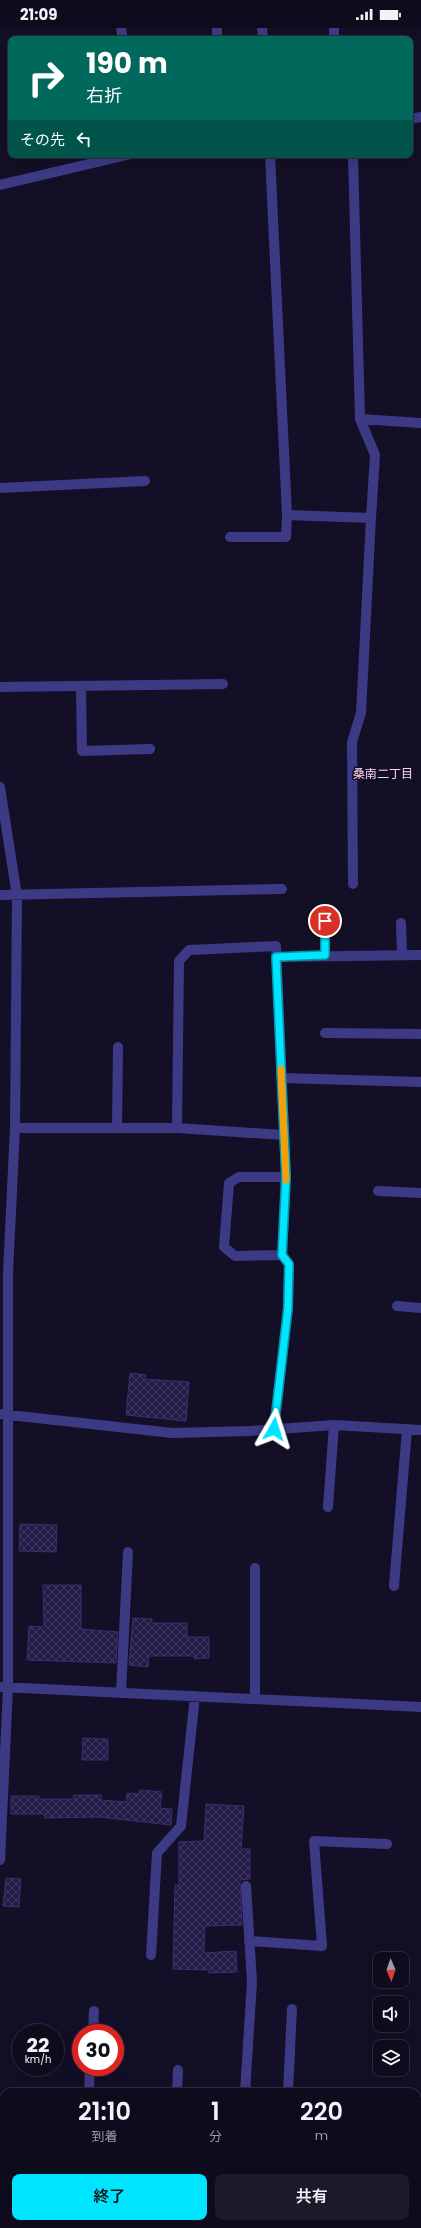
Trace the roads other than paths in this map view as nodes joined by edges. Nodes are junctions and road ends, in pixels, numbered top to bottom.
1 (114, 158) edge
2 (270, 158) edge
3 (353, 158) edge
4 (0, 185) edge
5 (360, 419) junction
6 (421, 422) edge
7 (145, 481) dead end
8 (0, 488) edge
9 (287, 515) junction
10 (371, 518) junction
11 (230, 537) dead end
12 (222, 684) dead end
13 (80, 686) junction
14 (0, 687) edge
15 (150, 749) dead end
16 (0, 787) edge
17 (353, 884) dead end
18 (282, 890) dead end
19 (0, 895) edge
20 (17, 896) junction
21 (325, 921) dead end
22 (402, 923) dead end
23 (325, 955) junction
24 (402, 955) junction
25 (421, 955) edge
26 (276, 957) junction
27 (325, 1033) dead end
28 (421, 1034) edge
29 (118, 1046) dead end
30 (281, 1078) junction
31 (421, 1082) edge
32 (15, 1128) junction
33 (117, 1128) junction
34 (177, 1128) junction
35 (283, 1136) junction
36 (286, 1177) junction
37 (378, 1191) dead end
38 (421, 1193) edge
39 (282, 1255) junction
40 (397, 1306) dead end
41 (421, 1308) edge
42 (4, 1415) edge
43 (334, 1426) junction
44 (274, 1429) junction
45 (407, 1430) junction
46 (421, 1430) edge
47 (328, 1507) dead end
48 (128, 1552) dead end
49 (255, 1568) dead end
50 (394, 1586) dead end
51 (4, 1687) edge
52 (121, 1693) junction
53 (195, 1696) junction
54 (255, 1699) junction
55 (421, 1707) edge
56 (387, 1844) dead end
57 (0, 1860) edge
58 (246, 1886) dead end
59 (249, 1941) junction
60 (151, 1955) dead end
61 (292, 2010) dead end
62 (94, 2011) dead end
63 (93, 2024) edge
64 (178, 2070) dead end
65 (90, 2076) edge
66 (89, 2088) edge
67 (177, 2088) edge
68 (245, 2088) edge
69 (288, 2088) edge

1 - 4 street
2 - 9 street
3 - 5 street
5 - 6 street
5 - 10 street
7 - 8 street
9 - 10 street
9 - 11 street
10 - 17 street
12 - 13 street
13 - 14 street
13 - 15 street
16 - 20 street
18 - 20 street
19 - 20 street
20 - 32 street
21 - 23 street
22 - 24 street
23 - 24 street
23 - 26 street
24 - 25 street
26 - 30 street
26 - 34 street
27 - 28 street
29 - 33 street
30 - 31 street
30 - 35 street
32 - 33 street
32 - 42 street
33 - 34 street
34 - 35 street
35 - 36 street
36 - 39 street
36 - 39 street
37 - 38 street
39 - 44 street
40 - 41 street
42 - 44 street
42 - 51 street
43 - 44 street
43 - 45 street
43 - 47 street
45 - 46 street
45 - 50 street
48 - 52 street
49 - 54 street
51 - 52 street
51 - 57 street
52 - 53 street
53 - 54 street
53 - 60 street
54 - 55 street
56 - 59 street
58 - 59 street
59 - 68 street
61 - 69 street
62 - 63 street
64 - 67 street
65 - 66 street

